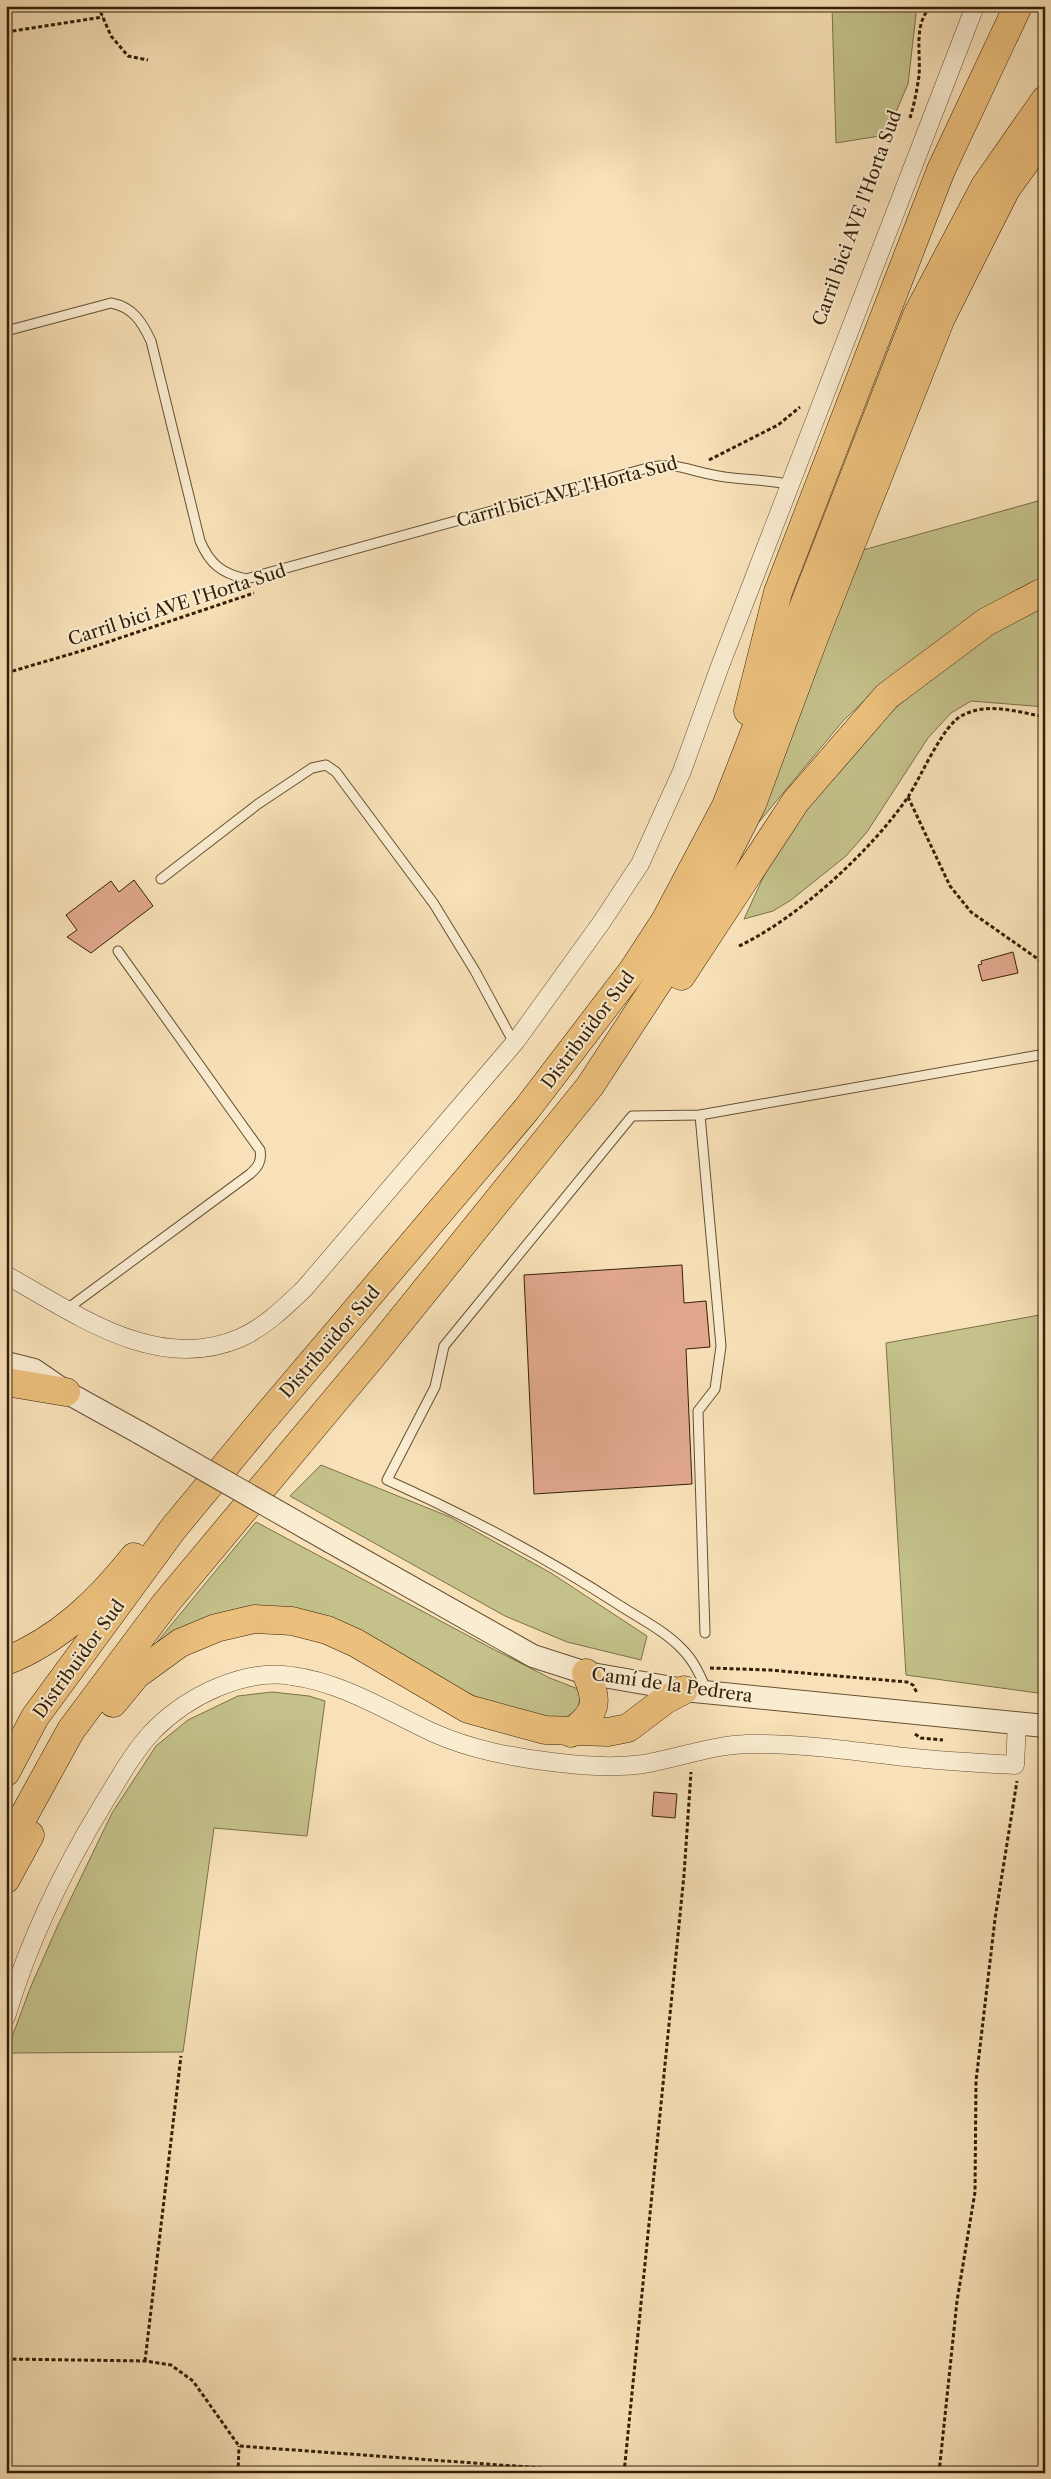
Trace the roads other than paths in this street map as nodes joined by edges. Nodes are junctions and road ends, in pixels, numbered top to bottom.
1 (975, 6) edge
2 (1018, 6) edge
3 (1045, 100) edge
4 (1045, 135) edge
5 (6, 331) edge
6 (791, 485) junction
7 (1045, 591) edge
8 (161, 879) dead end
9 (665, 921) junction
10 (118, 951) dead end
11 (514, 1043) junction
12 (1045, 1054) edge
13 (700, 1115) junction
14 (6, 1275) edge
15 (67, 1308) junction
16 (6, 1354) edge
17 (373, 1355) junction
18 (6, 1363) edge
19 (6, 1373) edge
20 (35, 1379) junction
21 (6, 1382) edge
22 (66, 1392) joint
23 (173, 1529) junction
24 (705, 1633) dead end
25 (6, 1661) edge
26 (586, 1673) junction
27 (696, 1691) junction
28 (1017, 1722) junction
29 (1045, 1726) edge
30 (571, 1733) junction
31 (6, 1772) edge
32 (6, 1848) edge
33 (6, 1879) edge
34 (6, 2018) edge

1 - 6 street
2 - 9 highway
3 - 9 highway
4 - 17 highway
5 - 6 lane
6 - 11 street
7 - 17 highway
8 - 11 lane
9 - 23 highway, Distribuïdor Sud
10 - 15 lane
11 - 15 street
12 - 13 lane
13 - 24 lane
13 - 27 lane
14 - 15 street
16 - 20 street
17 - 32 highway, Distribuïdor Sud
18 - 20 street
19 - 20 street
20 - 21 highway
20 - 22 highway
22 - 26 street, Camí de la Pedrera, bridge
23 - 25 highway
23 - 31 highway, Distribuïdor Sud
26 - 27 street, Camí de la Pedrera
26 - 30 highway
27 - 28 street, Camí de la Pedrera
27 - 30 highway
28 - 29 street, Camí de la Pedrera
28 - 34 street
30 - 33 highway

